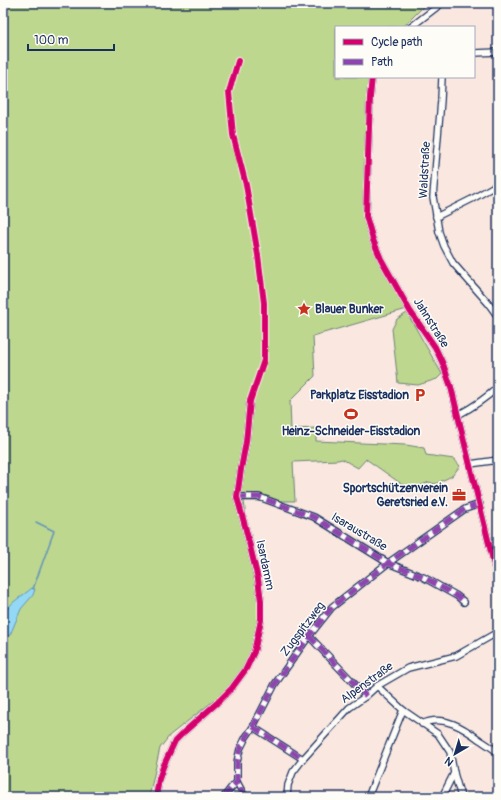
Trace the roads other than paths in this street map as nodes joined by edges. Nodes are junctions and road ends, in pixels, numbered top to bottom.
1 (442, 3) edge
2 (412, 26) edge
3 (498, 52) edge
4 (475, 53) edge
5 (372, 78) edge
6 (442, 78) edge
7 (498, 184) edge
8 (436, 217) junction
9 (498, 317) edge
10 (498, 387) edge
11 (250, 401) dead end
12 (458, 415) junction
13 (498, 460) edge
14 (470, 464) junction
15 (237, 497) junction
16 (480, 504) junction
17 (388, 563) junction
18 (498, 581) edge
19 (464, 602) dead end
20 (498, 632) edge
21 (309, 636) junction
22 (377, 686) junction
23 (366, 696) junction
24 (403, 710) junction
25 (422, 724) junction
26 (253, 726) junction
27 (498, 753) edge
28 (303, 759) junction
29 (454, 773) junction
30 (237, 782) junction
31 (156, 797) edge
32 (224, 797) edge
33 (245, 797) edge
34 (287, 797) edge
35 (368, 797) edge
36 (442, 797) edge
37 (461, 797) edge

1 - 2 street
3 - 4 street
5 - 12 street, Jahnstraße
6 - 8 street, Waldstraße
7 - 8 street
8 - 9 street, Waldstraße
10 - 12 street
11 - 15 street, Isardamm
12 - 14 street, Jahnstraße
13 - 14 street
14 - 16 street, Jahnstraße
15 - 17 street, Isaraustraße
15 - 31 street, Isardamm
16 - 17 street, Zugspitzweg
16 - 18 street, Jahnstraße
17 - 19 street, Isaraustraße
17 - 21 street, Zugspitzweg
20 - 22 street, Alpenstraße
21 - 23 street
21 - 26 street, Zugspitzweg
22 - 23 street, Alpenstraße
22 - 24 street
23 - 28 street, Alpenstraße
24 - 25 street
24 - 35 street
25 - 27 street
25 - 29 street
26 - 28 street
26 - 30 street, Zugspitzweg
28 - 34 street, Alpenstraße
29 - 36 street
29 - 37 street
30 - 32 street
30 - 33 street, Zugspitzweg

